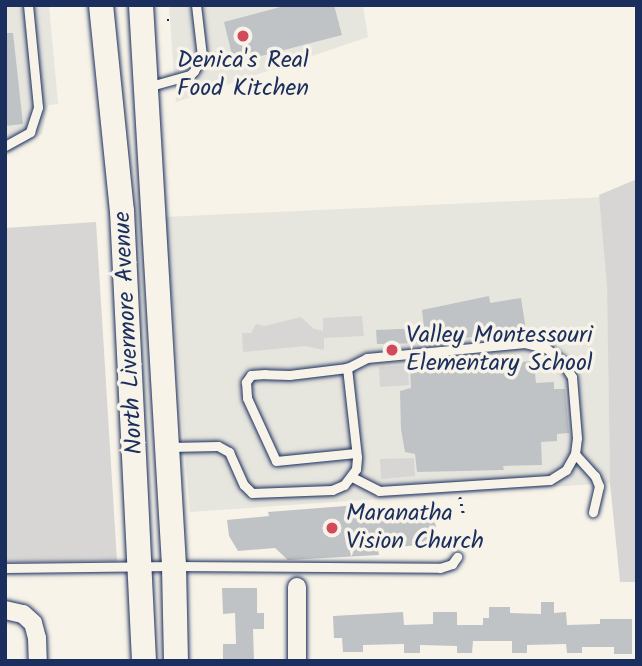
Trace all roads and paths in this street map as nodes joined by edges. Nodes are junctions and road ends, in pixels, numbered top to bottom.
1 (28, 5) edge
2 (101, 5) edge
3 (141, 5) edge
4 (196, 5) edge
5 (146, 87) junction
6 (5, 146) edge
7 (347, 368) junction
8 (167, 447) junction
9 (356, 453) junction
10 (575, 454) junction
11 (352, 477) junction
12 (459, 494) dead end
13 (593, 512) dead end
14 (464, 516) dead end
15 (457, 557) dead end
16 (142, 566) junction
17 (174, 566) junction
18 (5, 568) edge
19 (297, 587) dead end
20 (5, 610) edge
21 (38, 661) edge
22 (144, 661) edge
23 (176, 661) edge
24 (297, 661) edge

1 - 6 lane
2 - 16 main road, North Livermore Avenue
3 - 5 main road, North Livermore Avenue
4 - 5 lane
5 - 8 main road, North Livermore Avenue
7 - 9 lane
7 - 9 lane
7 - 10 lane
8 - 11 lane
8 - 17 main road, North Livermore Avenue
9 - 11 lane
10 - 11 lane
10 - 13 lane
12 - 14 path
15 - 17 lane
16 - 17 lane
16 - 18 lane
16 - 22 main road, North Livermore Avenue
17 - 23 main road, North Livermore Avenue
19 - 24 street
20 - 21 street

